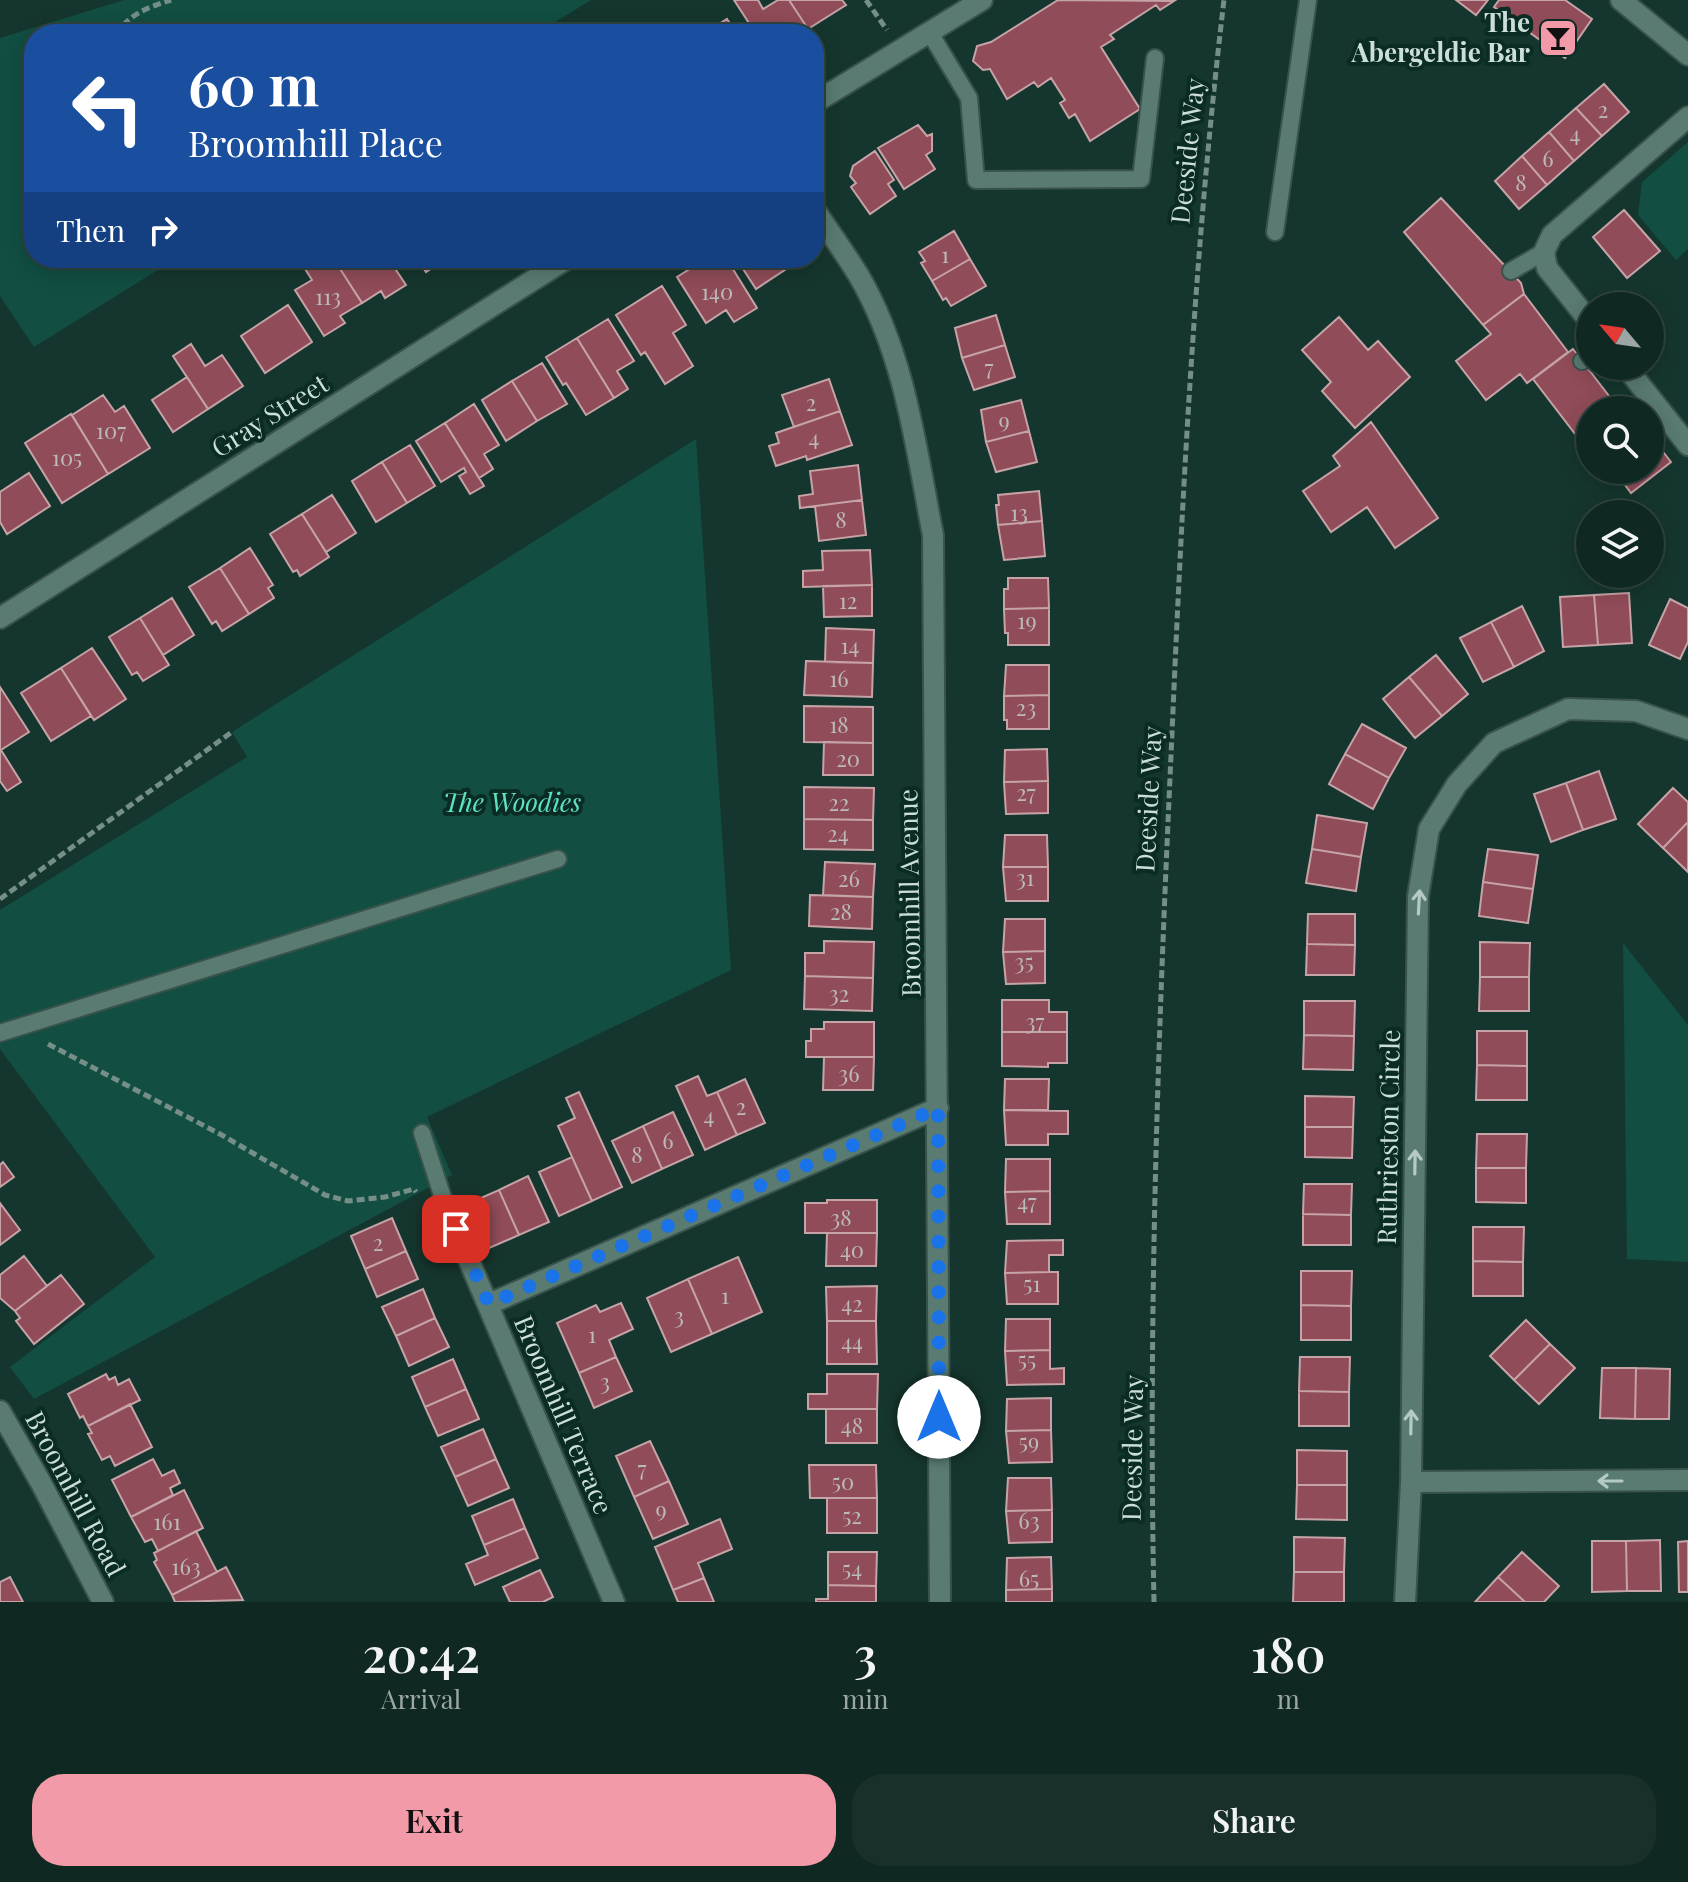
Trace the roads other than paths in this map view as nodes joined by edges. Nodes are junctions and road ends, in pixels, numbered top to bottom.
1 (982, 0) edge
2 (1308, 0) edge
3 (1621, 0) edge
4 (930, 33) junction
5 (1688, 55) edge
6 (1155, 58) dead end
7 (824, 97) edge
8 (1688, 117) edge
9 (824, 224) edge
10 (1275, 232) dead end
11 (1544, 252) junction
12 (552, 268) edge
13 (1511, 271) dead end
14 (1576, 304) edge
15 (1636, 380) edge
16 (1688, 445) edge
17 (0, 618) edge
18 (1688, 729) edge
19 (558, 859) dead end
20 (4, 1032) edge
21 (938, 1108) junction
22 (422, 1133) dead end
23 (445, 1204) joint
24 (489, 1304) junction
25 (0, 1411) edge
26 (1688, 1480) edge
27 (1411, 1482) junction
28 (103, 1602) edge
29 (614, 1602) edge
30 (940, 1602) edge
31 (1405, 1602) edge

1 - 4 street
2 - 10 lane
3 - 5 street
4 - 6 lane
4 - 7 street
8 - 11 street
9 - 21 street, Broomhill Avenue
11 - 13 lane
11 - 14 street
12 - 17 street, Gray Street
15 - 16 street
27 -> 18 street, Ruthrieston Circle
19 - 20 lane
21 - 24 street
21 - 30 street, Broomhill Avenue
22 - 23 lane
23 - 24 street, Broomhill Terrace
24 - 29 street, Broomhill Terrace
25 - 28 street, Broomhill Road
26 -> 27 street
27 - 31 street, Ruthrieston Circle

